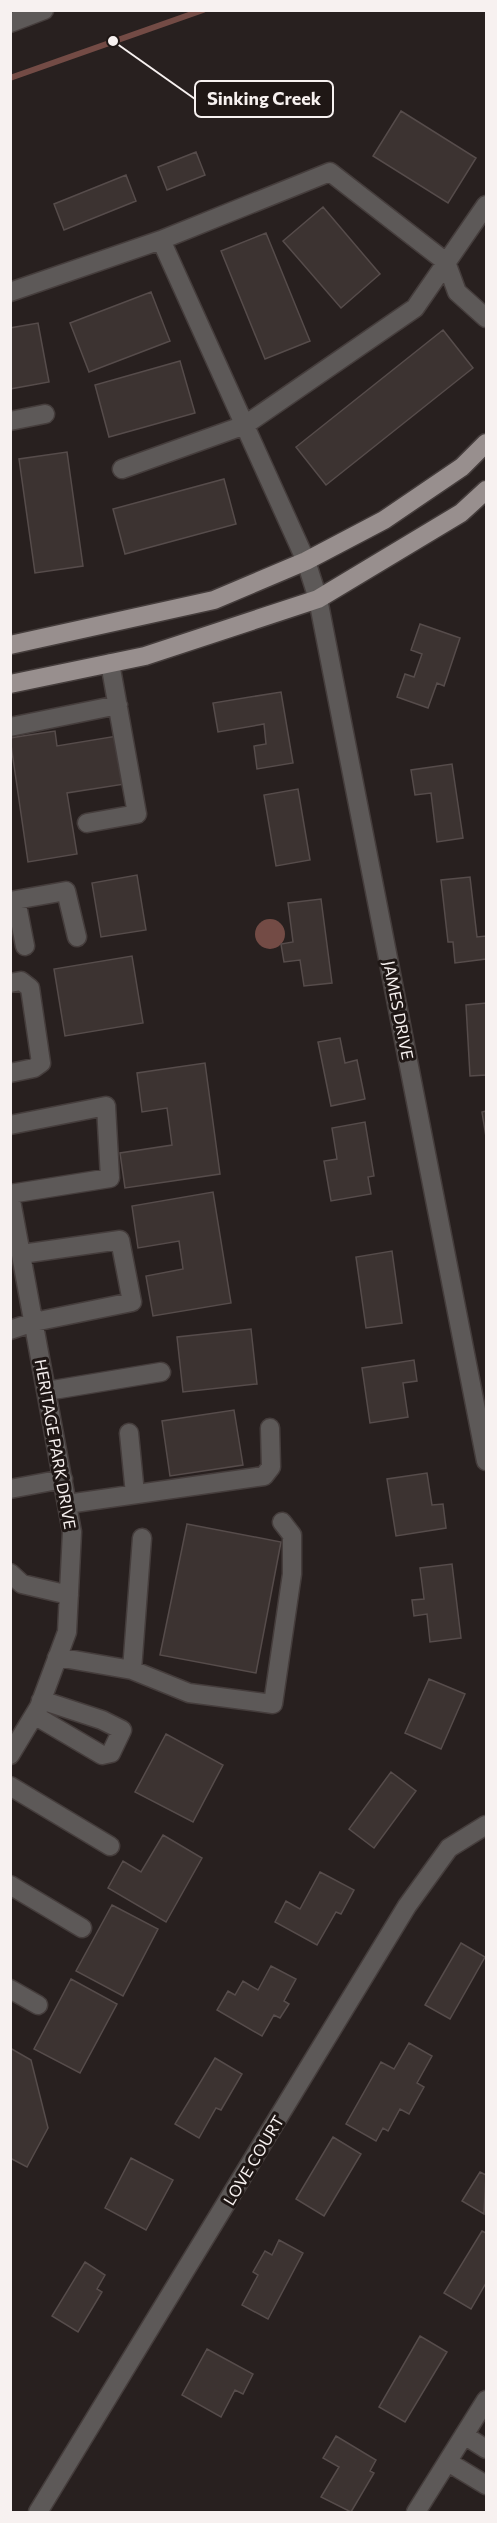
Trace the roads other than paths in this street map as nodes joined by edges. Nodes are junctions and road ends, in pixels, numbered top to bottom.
1 (44, 10) edge
2 (10, 23) edge
3 (486, 205) edge
4 (160, 240) junction
5 (446, 262) junction
6 (10, 292) edge
7 (486, 318) edge
8 (45, 414) dead end
9 (10, 421) edge
10 (245, 425) junction
11 (486, 443) edge
12 (122, 469) dead end
13 (486, 490) edge
14 (306, 561) junction
15 (318, 599) junction
16 (10, 645) edge
17 (110, 663) junction
18 (10, 684) edge
19 (118, 705) junction
20 (10, 727) edge
21 (87, 823) dead end
22 (13, 901) edge
23 (77, 937) dead end
24 (25, 946) dead end
25 (10, 983) edge
26 (10, 1072) edge
27 (10, 1125) edge
28 (10, 1195) edge
29 (13, 1223) edge
30 (22, 1254) junction
31 (34, 1322) junction
32 (10, 1330) edge
33 (161, 1372) dead end
34 (48, 1391) junction
35 (270, 1428) dead end
36 (129, 1433) dead end
37 (486, 1461) edge
38 (63, 1479) junction
39 (10, 1489) edge
40 (135, 1494) junction
41 (67, 1504) junction
42 (282, 1522) dead end
43 (142, 1538) dead end
44 (10, 1573) edge
45 (69, 1595) junction
46 (57, 1657) junction
47 (132, 1670) junction
48 (11, 1755) edge
49 (10, 1786) edge
50 (486, 1825) edge
51 (110, 1846) dead end
52 (10, 1885) edge
53 (82, 1928) dead end
54 (10, 1989) edge
55 (38, 2005) dead end
56 (486, 2400) edge
57 (464, 2435) junction
58 (486, 2449) edge
59 (448, 2462) junction
60 (486, 2485) edge
61 (38, 2512) edge
62 (416, 2512) edge

1 - 2 street
3 - 5 street
4 - 5 street
4 - 6 street
4 - 10 street, JAMES DRIVE
5 - 7 street
5 - 10 street
8 - 9 street
10 - 12 street
10 - 14 street, JAMES DRIVE
11 - 14 main road
13 - 15 main road
14 - 15 street, JAMES DRIVE
14 - 16 main road
15 - 17 main road
15 - 37 street, JAMES DRIVE
17 - 18 main road
17 - 19 street
19 - 20 street
19 - 21 street
22 - 23 street
22 - 24 street
25 - 26 street
27 - 28 street
28 - 29 street, HERITAGE PARK DRIVE
29 - 30 street, HERITAGE PARK DRIVE
30 - 31 street, HERITAGE PARK DRIVE
30 - 31 street
31 - 32 street
31 - 34 street, HERITAGE PARK DRIVE
33 - 34 street
34 - 38 street, HERITAGE PARK DRIVE
35 - 40 street
36 - 40 street
38 - 39 street
38 - 41 street, HERITAGE PARK DRIVE
40 - 41 street
41 - 45 street, HERITAGE PARK DRIVE
42 - 47 street
43 - 47 street
44 - 45 street
45 - 46 street, HERITAGE PARK DRIVE
46 - 47 street
46 - 48 street, HERITAGE PARK DRIVE
49 - 51 street
50 - 61 street, LOVE COURT
52 - 53 street
54 - 55 street
56 - 57 street
57 - 58 street
57 - 59 street
59 - 60 street
59 - 62 street

